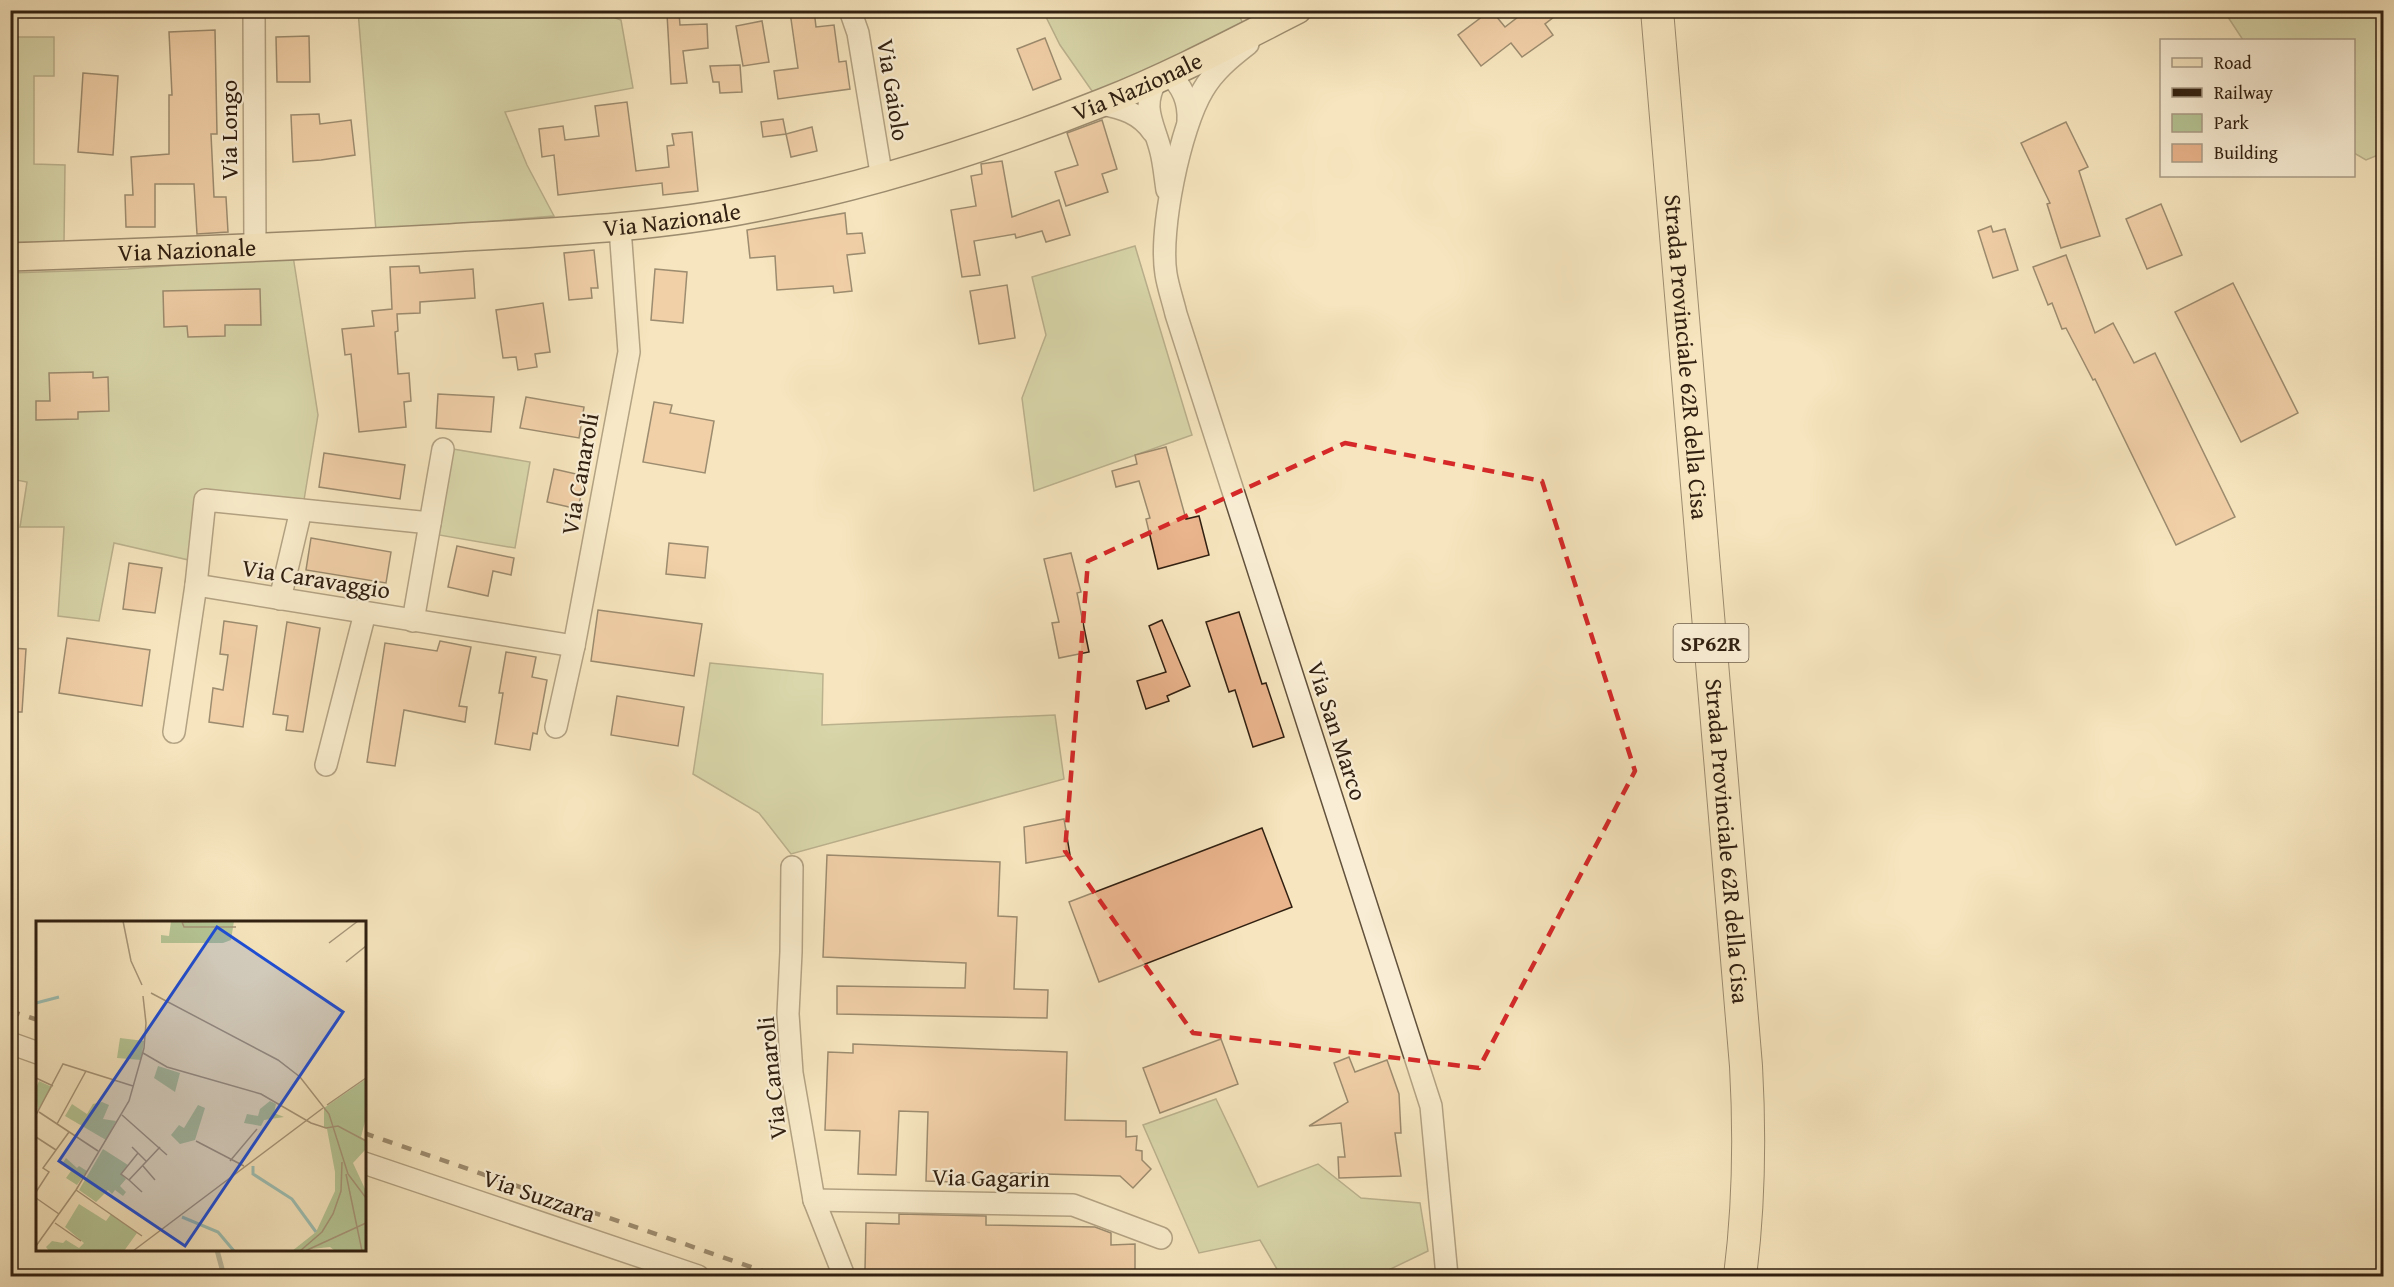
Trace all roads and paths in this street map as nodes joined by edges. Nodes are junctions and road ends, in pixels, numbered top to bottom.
1 (254, 10) edge
2 (850, 10) edge
3 (1297, 10) edge
4 (1657, 10) edge
5 (1268, 25) junction
6 (1162, 76) junction
7 (1101, 104) junction
8 (1187, 127) junction
9 (1156, 137) junction
10 (882, 179) junction
11 (1169, 205) junction
12 (620, 228) junction
13 (255, 249) junction
14 (10, 257) edge
15 (443, 449) dead end
16 (301, 510) junction
17 (430, 523) junction
18 (196, 585) junction
19 (280, 598) junction
20 (364, 613) junction
21 (413, 621) junction
22 (574, 646) junction
23 (556, 727) dead end
24 (174, 732) dead end
25 (326, 765) dead end
26 (792, 867) dead end
27 (10, 1043) edge
28 (36, 1052) edge
29 (366, 1164) edge
30 (814, 1200) junction
31 (1161, 1238) dead end
32 (698, 1276) edge
33 (844, 1276) edge
34 (1448, 1276) edge
35 (1740, 1276) edge

1 - 13 street, Via Longo
2 - 10 street, Via Gaiolo
3 - 5 main road, Via Nazionale
4 - 35 highway, Strada Provinciale 62R della Cisa / SP62R
5 - 6 main road, Via Nazionale
5 - 8 street, Via San Marco
6 - 7 main road, Via Nazionale
6 - 8 street, Via San Marco
6 - 9 street, Via San Marco
7 - 9 street, Via San Marco
7 - 10 main road, Via Nazionale
8 - 11 street, Via San Marco
9 - 11 street, Via San Marco
10 - 12 main road, Via Nazionale
11 - 34 street, Via San Marco
12 - 13 main road, Via Nazionale
12 - 22 street, Via Canaroli
13 - 14 main road, Via Nazionale
15 - 17 street
16 - 17 street
16 - 18 street
16 - 19 street
17 - 21 street
18 - 19 street, Via Caravaggio
18 - 24 street
19 - 20 street, Via Caravaggio
20 - 21 street, Via Caravaggio
20 - 25 street
21 - 22 street, Via Caravaggio
22 - 23 street, Via Canaroli
26 - 30 street, Via Canaroli
27 - 28 street
29 - 32 street, Via Suzzara
30 - 31 street, Via Gagarin
30 - 33 street, Via Canaroli

